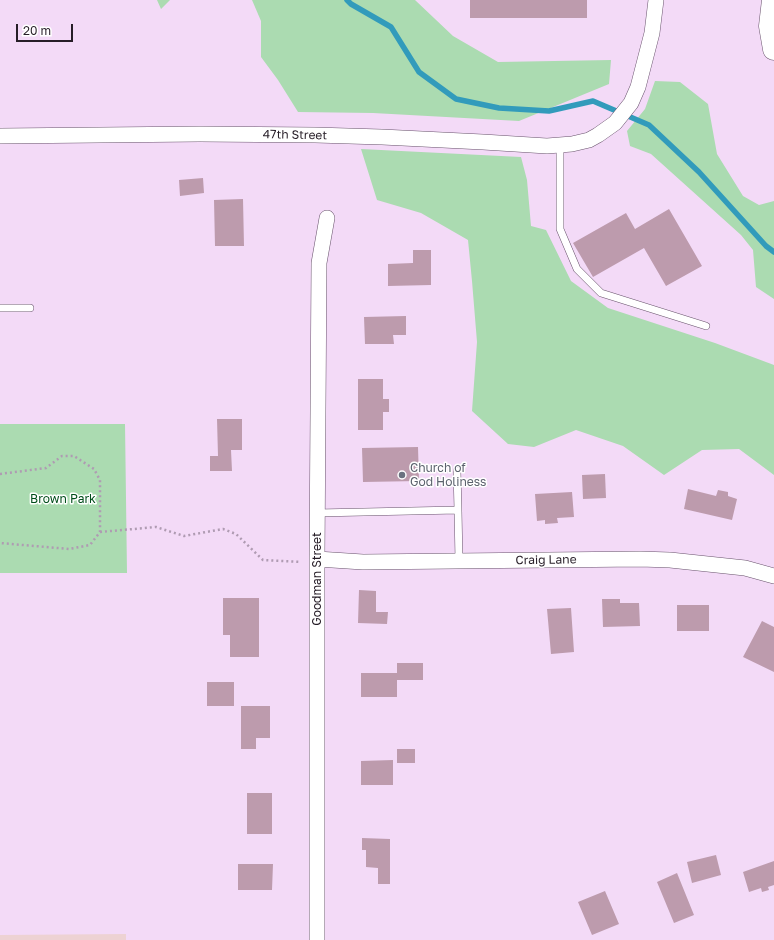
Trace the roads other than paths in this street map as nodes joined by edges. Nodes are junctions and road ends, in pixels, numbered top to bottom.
1 (656, 0) edge
2 (773, 0) edge
3 (774, 49) edge
4 (0, 136) edge
5 (560, 145) junction
6 (327, 218) dead end
7 (0, 308) edge
8 (30, 308) dead end
9 (706, 326) dead end
10 (457, 470) dead end
11 (458, 510) junction
12 (317, 513) junction
13 (317, 560) junction
14 (459, 561) junction
15 (774, 576) edge
16 (317, 940) edge

1 - 5 street, 47th Street
2 - 3 highway
4 - 5 street, 47th Street
5 - 9 lane
6 - 12 street, Goodman Street
7 - 8 lane
10 - 11 lane
11 - 12 lane
11 - 14 lane
12 - 13 street, Goodman Street
13 - 14 street, Craig Lane
13 - 16 street, Goodman Street
14 - 15 street, Craig Lane

